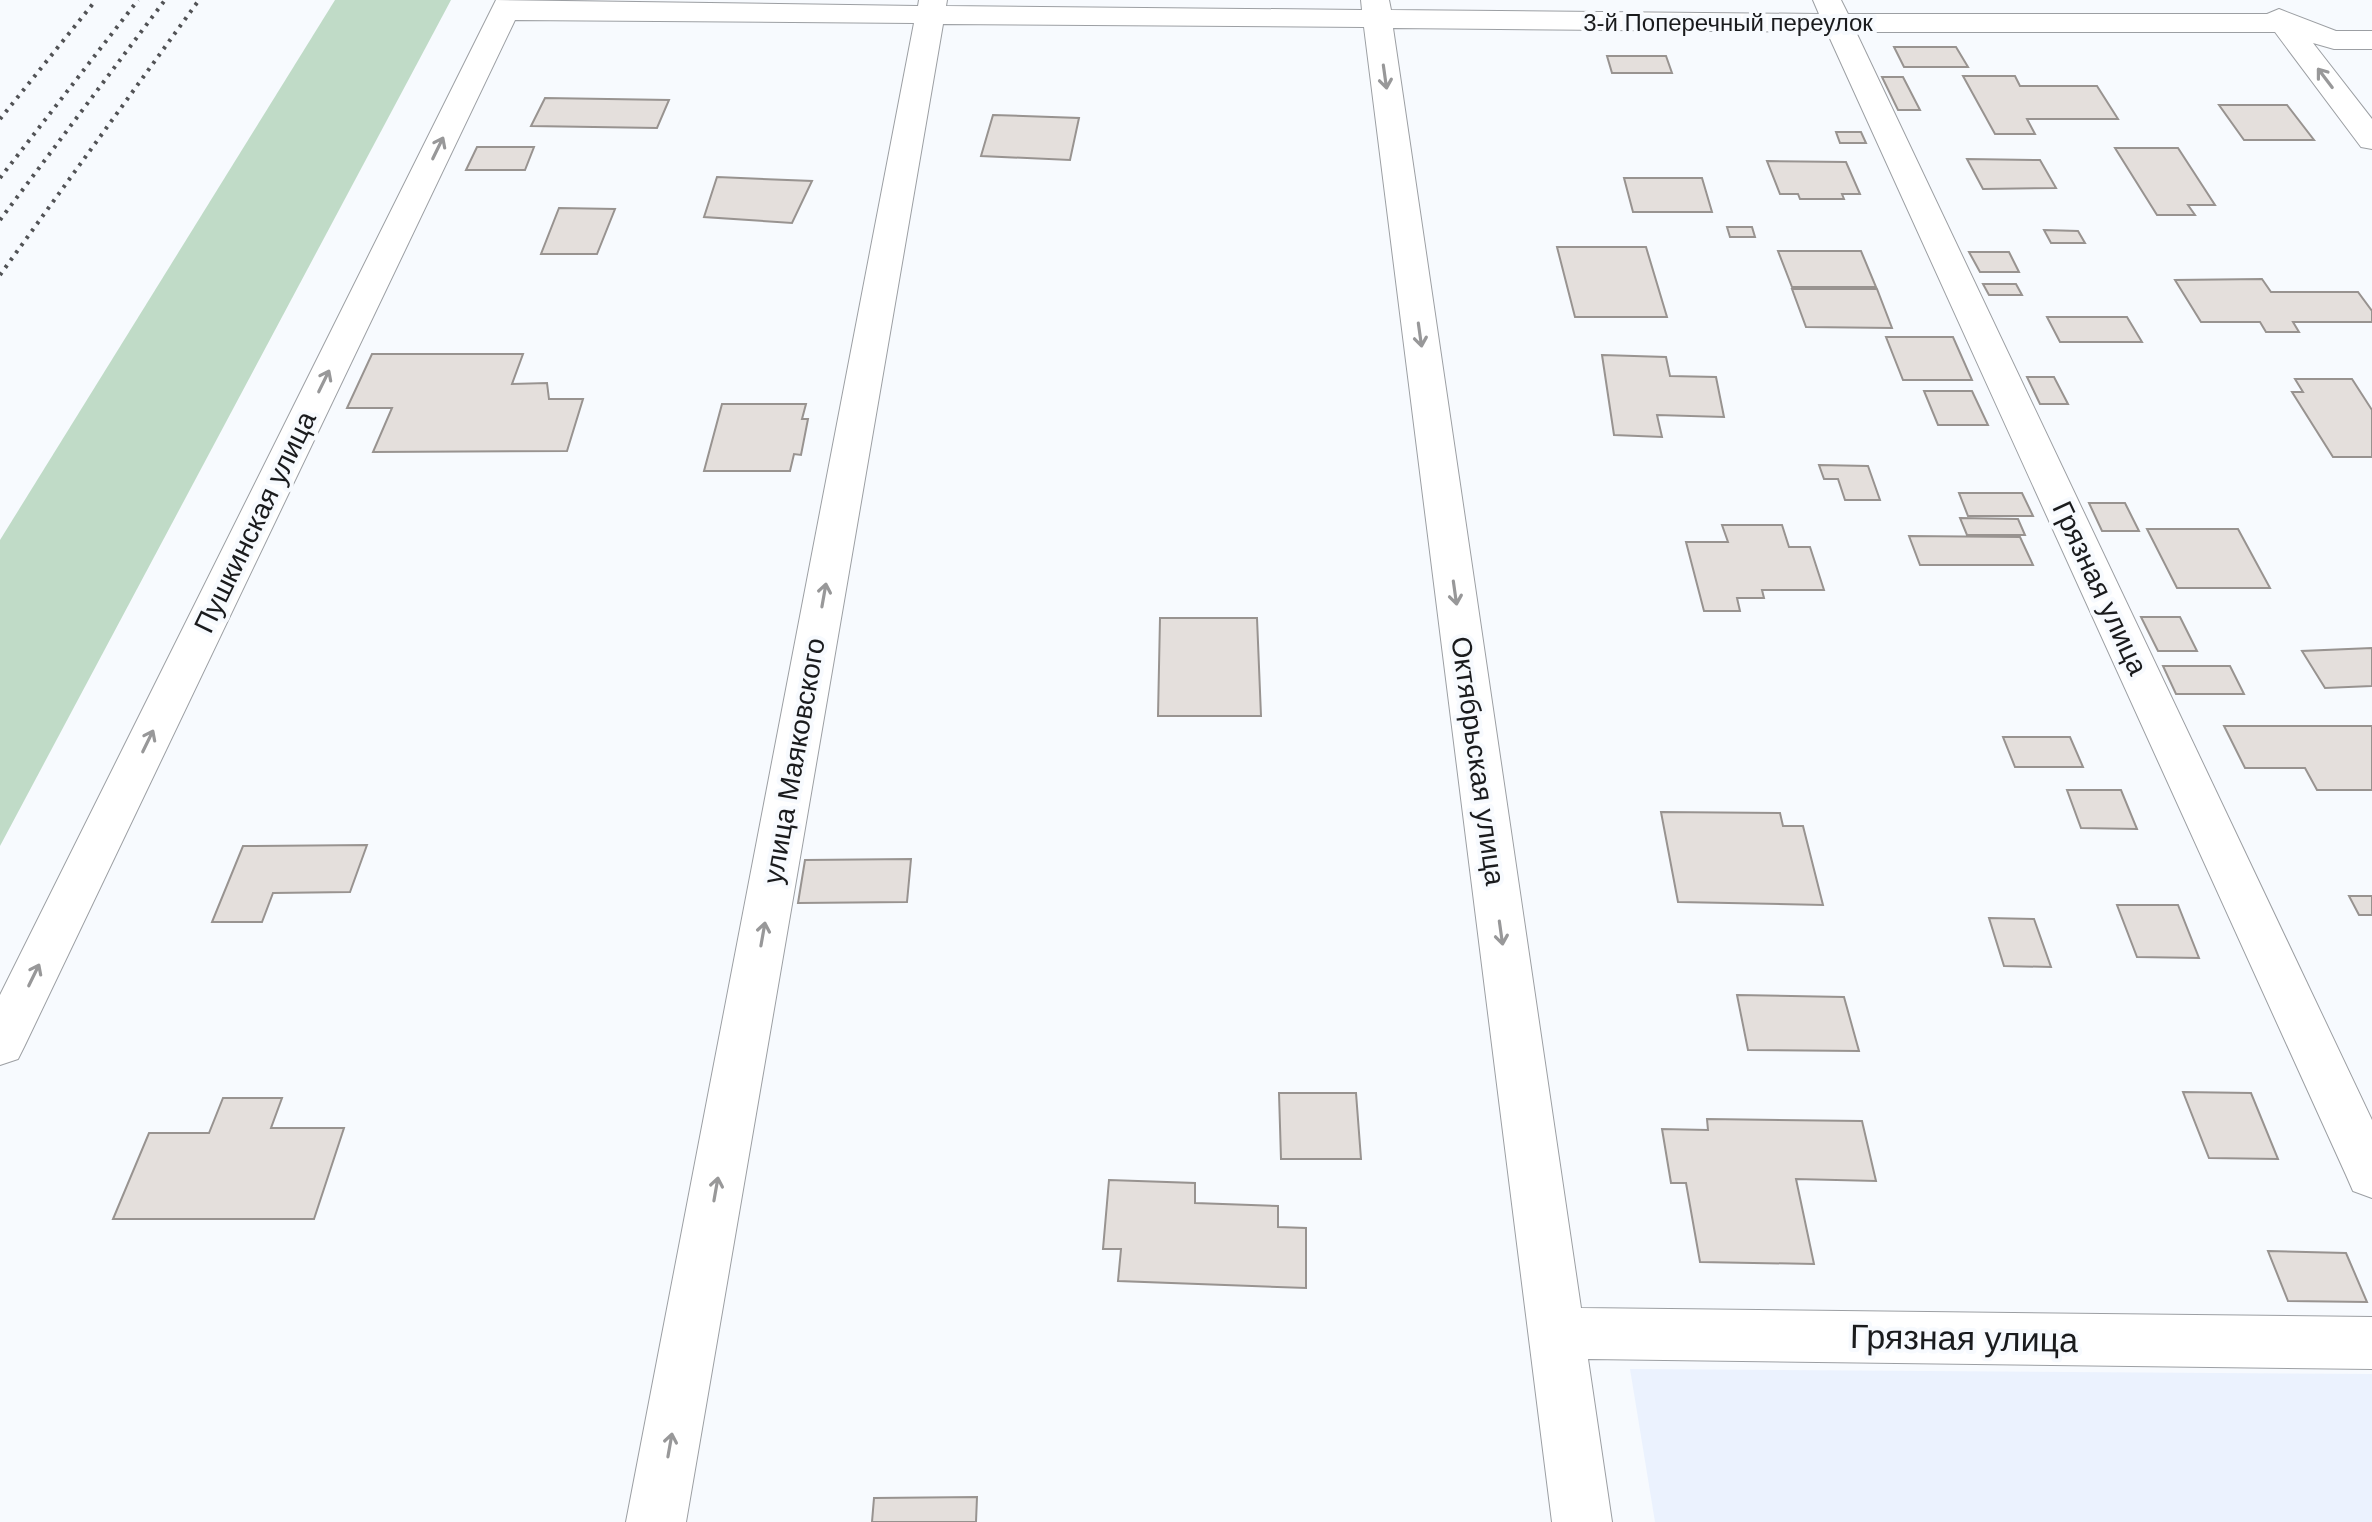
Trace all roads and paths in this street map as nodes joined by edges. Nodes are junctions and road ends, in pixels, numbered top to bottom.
1 (508, 6) edge
2 (932, 8) edge
3 (1376, 10) edge
4 (2273, 11) edge
5 (1833, 12) edge
6 (2372, 40) edge
7 (2372, 140) edge
8 (0, 1045) edge
9 (2372, 1175) edge
10 (1556, 1333) junction
11 (2372, 1343) edge
12 (656, 1522) edge
13 (1582, 1522) edge

1 - 2 street, 3-й Поперечный переулок
8 -> 1 street, Пушкинская улица
2 - 3 street, 3-й Поперечный переулок
12 -> 2 street, улица Маяковского
3 - 5 street, 3-й Поперечный переулок
3 -> 10 street, Октябрьская улица
4 - 5 street, 3-й Поперечный переулок
4 - 6 street, 3-й Поперечный переулок
7 -> 4 street
5 - 9 street, Грязная улица
10 - 11 street, Грязная улица
10 - 13 street, Октябрьская улица

